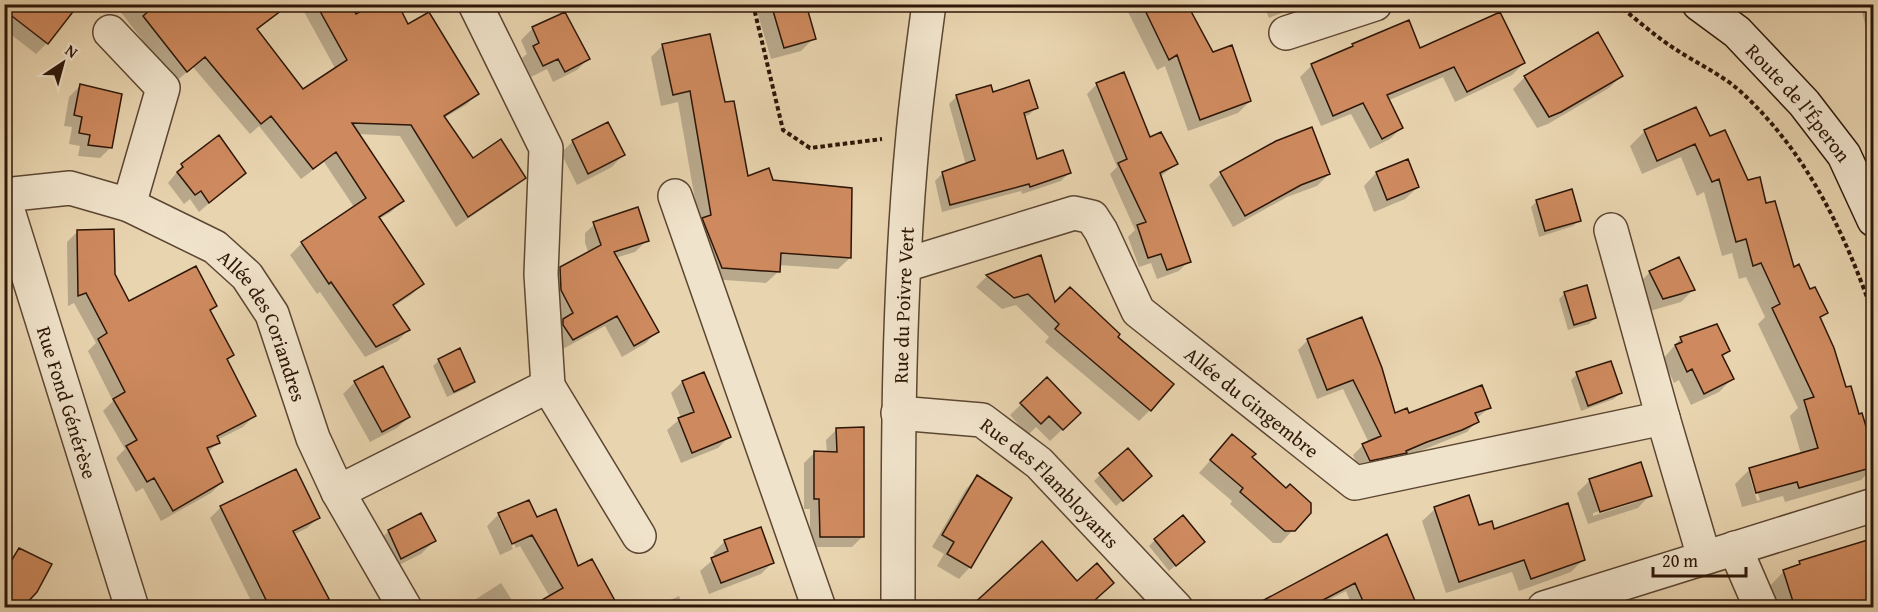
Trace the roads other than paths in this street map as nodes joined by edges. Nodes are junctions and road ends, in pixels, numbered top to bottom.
1 (475, 4) edge
2 (929, 4) edge
3 (1376, 4) edge
4 (1699, 4) edge
5 (110, 32) dead end
6 (1287, 33) dead end
7 (675, 196) dead end
8 (4, 197) edge
9 (129, 205) junction
10 (1874, 220) edge
11 (1611, 230) dead end
12 (905, 265) junction
13 (548, 386) junction
14 (898, 413) junction
15 (1663, 418) junction
16 (338, 492) junction
17 (1874, 505) edge
18 (639, 536) dead end
19 (1735, 548) junction
20 (1704, 557) junction
21 (125, 604) edge
22 (405, 608) edge
23 (819, 608) edge
24 (898, 608) edge
25 (1176, 608) edge
26 (1544, 608) edge
27 (1761, 608) edge

1 - 13 street
2 - 12 street, Rue du Poivre Vert
3 - 6 street
4 - 10 street, Route de l'Éperon
5 - 9 street
7 - 23 street
8 - 9 street, Allée des Coriandres
8 - 21 street, Rue Fond Générèse
9 - 16 street, Allée des Coriandres
11 - 15 street
12 - 14 street, Rue du Poivre Vert
12 - 15 street, Allée du Gingembre
13 - 16 street
13 - 18 street
14 - 24 street, Rue du Poivre Vert
14 - 25 street, Rue des Flambloyants
15 - 20 street
16 - 22 street, Allée des Coriandres
17 - 19 street
19 - 20 street
19 - 27 street
20 - 26 street

